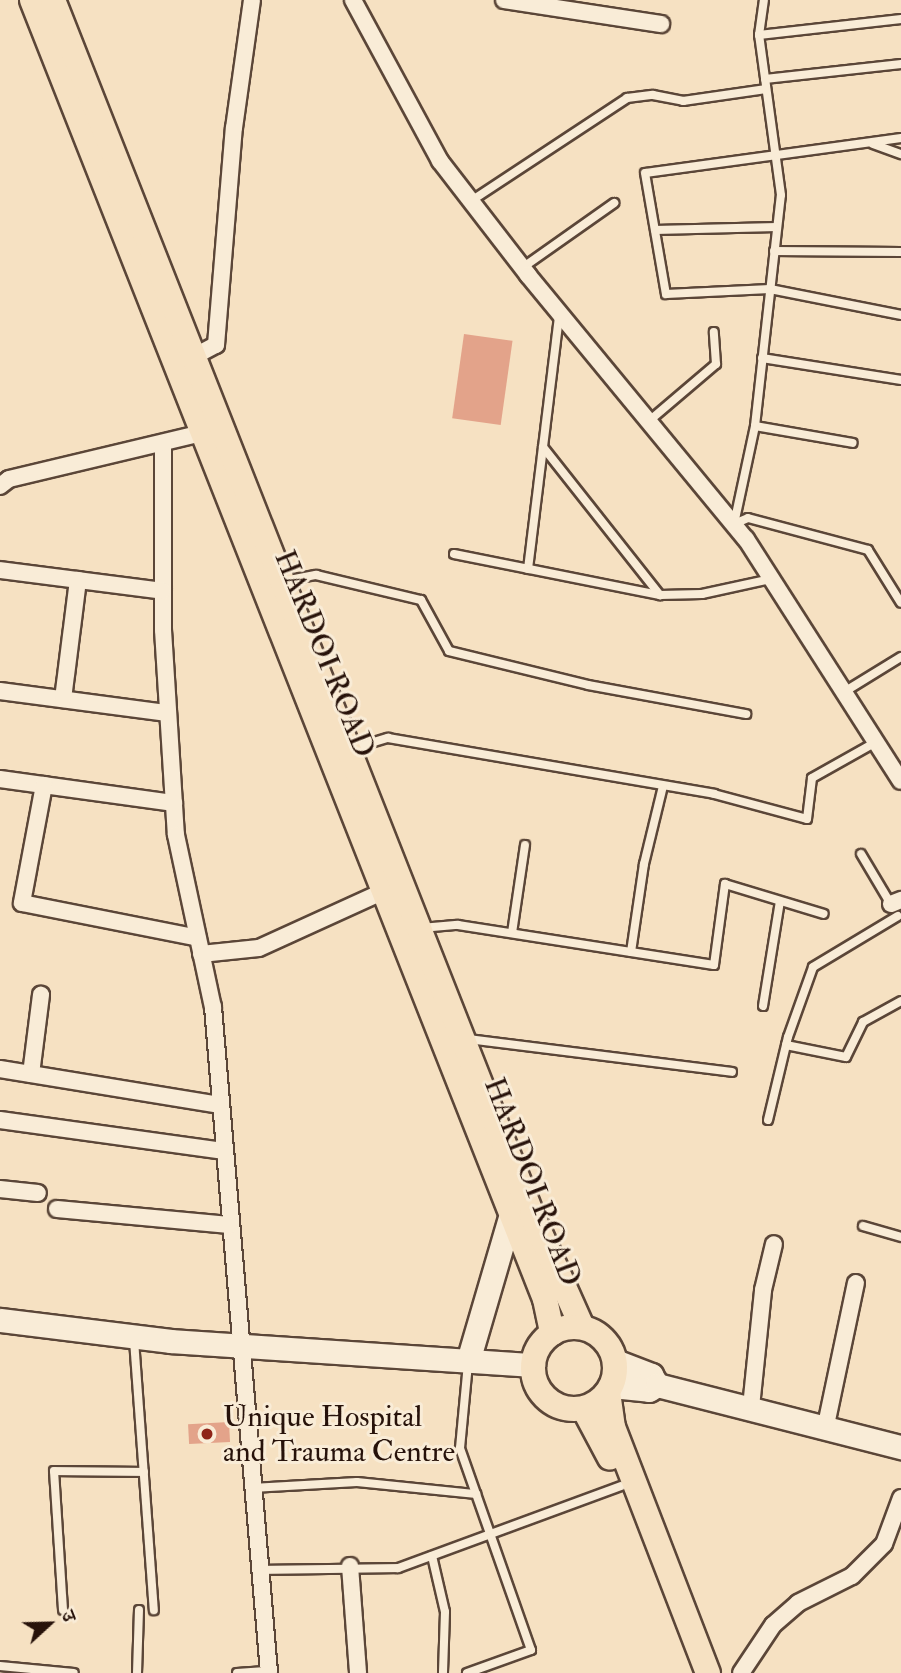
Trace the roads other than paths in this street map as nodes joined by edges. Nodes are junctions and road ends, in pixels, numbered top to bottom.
1 (32, 0) edge
2 (53, 0) edge
3 (252, 0) edge
4 (353, 0) edge
5 (504, 0) edge
6 (764, 0) edge
7 (528, 2) edge
8 (901, 19) edge
9 (661, 24) dead end
10 (759, 35) junction
11 (901, 64) edge
12 (765, 79) junction
13 (766, 89) junction
14 (901, 138) edge
15 (870, 143) junction
16 (901, 154) edge
17 (776, 158) junction
18 (471, 201) junction
19 (614, 203) dead end
20 (777, 227) junction
21 (655, 230) junction
22 (774, 251) junction
23 (901, 252) edge
24 (522, 268) junction
25 (770, 289) junction
26 (559, 314) junction
27 (901, 315) edge
28 (714, 332) dead end
29 (193, 357) junction
30 (762, 358) junction
31 (901, 380) edge
32 (649, 421) junction
33 (755, 426) junction
34 (212, 430) junction
35 (163, 443) junction
36 (853, 443) dead end
37 (543, 447) junction
38 (1, 484) edge
39 (734, 524) junction
40 (454, 554) dead end
41 (528, 569) junction
42 (0, 570) edge
43 (772, 579) junction
44 (78, 580) junction
45 (281, 582) junction
46 (163, 591) junction
47 (660, 595) junction
48 (901, 603) edge
49 (901, 656) edge
50 (0, 691) edge
51 (844, 692) junction
52 (63, 699) junction
53 (168, 713) junction
54 (746, 714) dead end
55 (876, 742) junction
56 (348, 750) junction
57 (0, 779) edge
58 (901, 781) edge
59 (44, 785) junction
60 (663, 786) junction
61 (174, 803) junction
62 (525, 845) dead end
63 (862, 854) dead end
64 (384, 891) junction
65 (780, 901) junction
66 (898, 910) edge
67 (824, 914) dead end
68 (410, 932) junction
69 (512, 933) junction
70 (200, 946) junction
71 (631, 952) junction
72 (41, 995) dead end
73 (901, 1001) edge
74 (763, 1006) dead end
75 (462, 1039) junction
76 (786, 1045) junction
77 (0, 1069) edge
78 (732, 1072) dead end
79 (31, 1074) junction
80 (219, 1105) junction
81 (0, 1120) edge
82 (768, 1120) dead end
83 (223, 1151) junction
84 (0, 1189) edge
85 (38, 1193) dead end
86 (57, 1209) dead end
87 (520, 1209) junction
88 (229, 1225) junction
89 (863, 1226) dead end
90 (901, 1237) edge
91 (774, 1244) dead end
92 (856, 1283) dead end
93 (0, 1320) edge
94 (582, 1327) junction
95 (552, 1333) junction
96 (134, 1336) junction
97 (239, 1346) junction
98 (468, 1361) junction
99 (615, 1361) junction
100 (533, 1364) junction
101 (657, 1385) junction
102 (610, 1389) junction
103 (751, 1407) junction
104 (584, 1409) junction
105 (826, 1425) junction
106 (901, 1447) edge
107 (144, 1472) junction
108 (621, 1486) junction
109 (252, 1488) junction
110 (476, 1494) junction
111 (901, 1498) edge
112 (491, 1535) junction
113 (432, 1556) junction
114 (351, 1566) junction
115 (260, 1570) junction
116 (63, 1610) dead end
117 (139, 1610) dead end
118 (154, 1610) dead end
119 (0, 1666) edge
120 (269, 1672) edge
121 (74, 1673) edge
122 (137, 1673) edge
123 (237, 1673) edge
124 (358, 1673) edge
125 (443, 1673) edge
126 (467, 1673) edge
127 (696, 1673) edge
128 (708, 1673) edge
129 (741, 1673) edge

1 - 34 main road, HARDOI ROAD
2 - 29 main road, HARDOI ROAD
3 - 29 street
4 - 18 street
5 - 7 street
6 - 10 lane
7 - 9 street
8 - 10 lane
10 - 12 lane
11 - 12 lane
12 - 13 lane
13 - 17 lane
13 - 18 lane
14 - 15 lane
15 - 16 lane
15 - 17 lane
17 - 20 lane
17 - 21 lane
18 - 24 street
19 - 24 lane
20 - 21 lane
20 - 22 lane
21 - 25 lane
22 - 23 lane
22 - 25 lane
24 - 26 street
25 - 27 lane
25 - 30 lane
26 - 32 street
26 - 37 lane
28 - 32 lane
29 - 34 main road, HARDOI ROAD
30 - 31 lane
30 - 33 lane
32 - 39 street
33 - 36 lane
33 - 39 lane
34 - 35 street
34 - 45 main road, HARDOI ROAD
34 - 64 main road, HARDOI ROAD
35 - 38 street
35 - 46 street
37 - 41 lane
37 - 47 lane
39 - 43 street
39 - 48 lane
40 - 41 lane
41 - 47 lane
42 - 44 street
43 - 47 lane
43 - 51 street
44 - 46 street
44 - 52 street
45 - 54 lane
45 - 56 main road, HARDOI ROAD
46 - 53 street
49 - 51 lane
50 - 52 street
51 - 55 street
52 - 53 street
53 - 61 street
55 - 58 street
55 - 60 lane
56 - 60 lane
56 - 68 main road, HARDOI ROAD
57 - 59 street
59 - 61 street
59 - 70 street
60 - 71 lane
61 - 70 street
62 - 69 lane
63 - 66 lane
64 - 68 main road, HARDOI ROAD
64 - 70 street
65 - 67 lane
65 - 71 lane
65 - 74 lane
66 - 76 lane
68 - 69 lane
68 - 75 main road, HARDOI ROAD
68 - 87 main road, HARDOI ROAD
69 - 71 lane
70 - 80 street
72 - 79 street
73 - 76 lane
75 - 78 lane
75 - 87 main road, HARDOI ROAD
76 - 82 lane
77 - 79 street
79 - 80 street
80 - 83 street
81 - 83 street
83 - 88 street
84 - 85 street
86 - 88 street
87 - 94 main road, HARDOI ROAD
87 - 95 main road, HARDOI ROAD
87 - 98 street
88 - 97 street
89 - 90 lane
91 - 103 street
92 - 105 street
93 - 96 street
94 - 95 main road
94 - 99 main road
95 - 100 main road
96 - 97 street
96 - 107 lane
97 - 98 street
97 - 109 street
98 - 100 street
98 - 110 lane
99 - 101 street
99 - 102 main road
100 - 104 main road
101 - 102 street
101 - 103 street
102 - 104 main road
102 - 128 main road
103 - 105 street
104 - 108 main road
105 - 106 street
107 - 116 lane
107 - 118 lane
108 - 112 lane
108 - 127 main road
109 - 110 lane
109 - 115 street
110 - 112 lane
111 - 129 street
112 - 113 lane
112 - 126 lane
113 - 114 lane
113 - 125 lane
114 - 115 lane
114 - 124 street
115 - 120 street
117 - 122 lane
119 - 121 lane
120 - 123 lane

